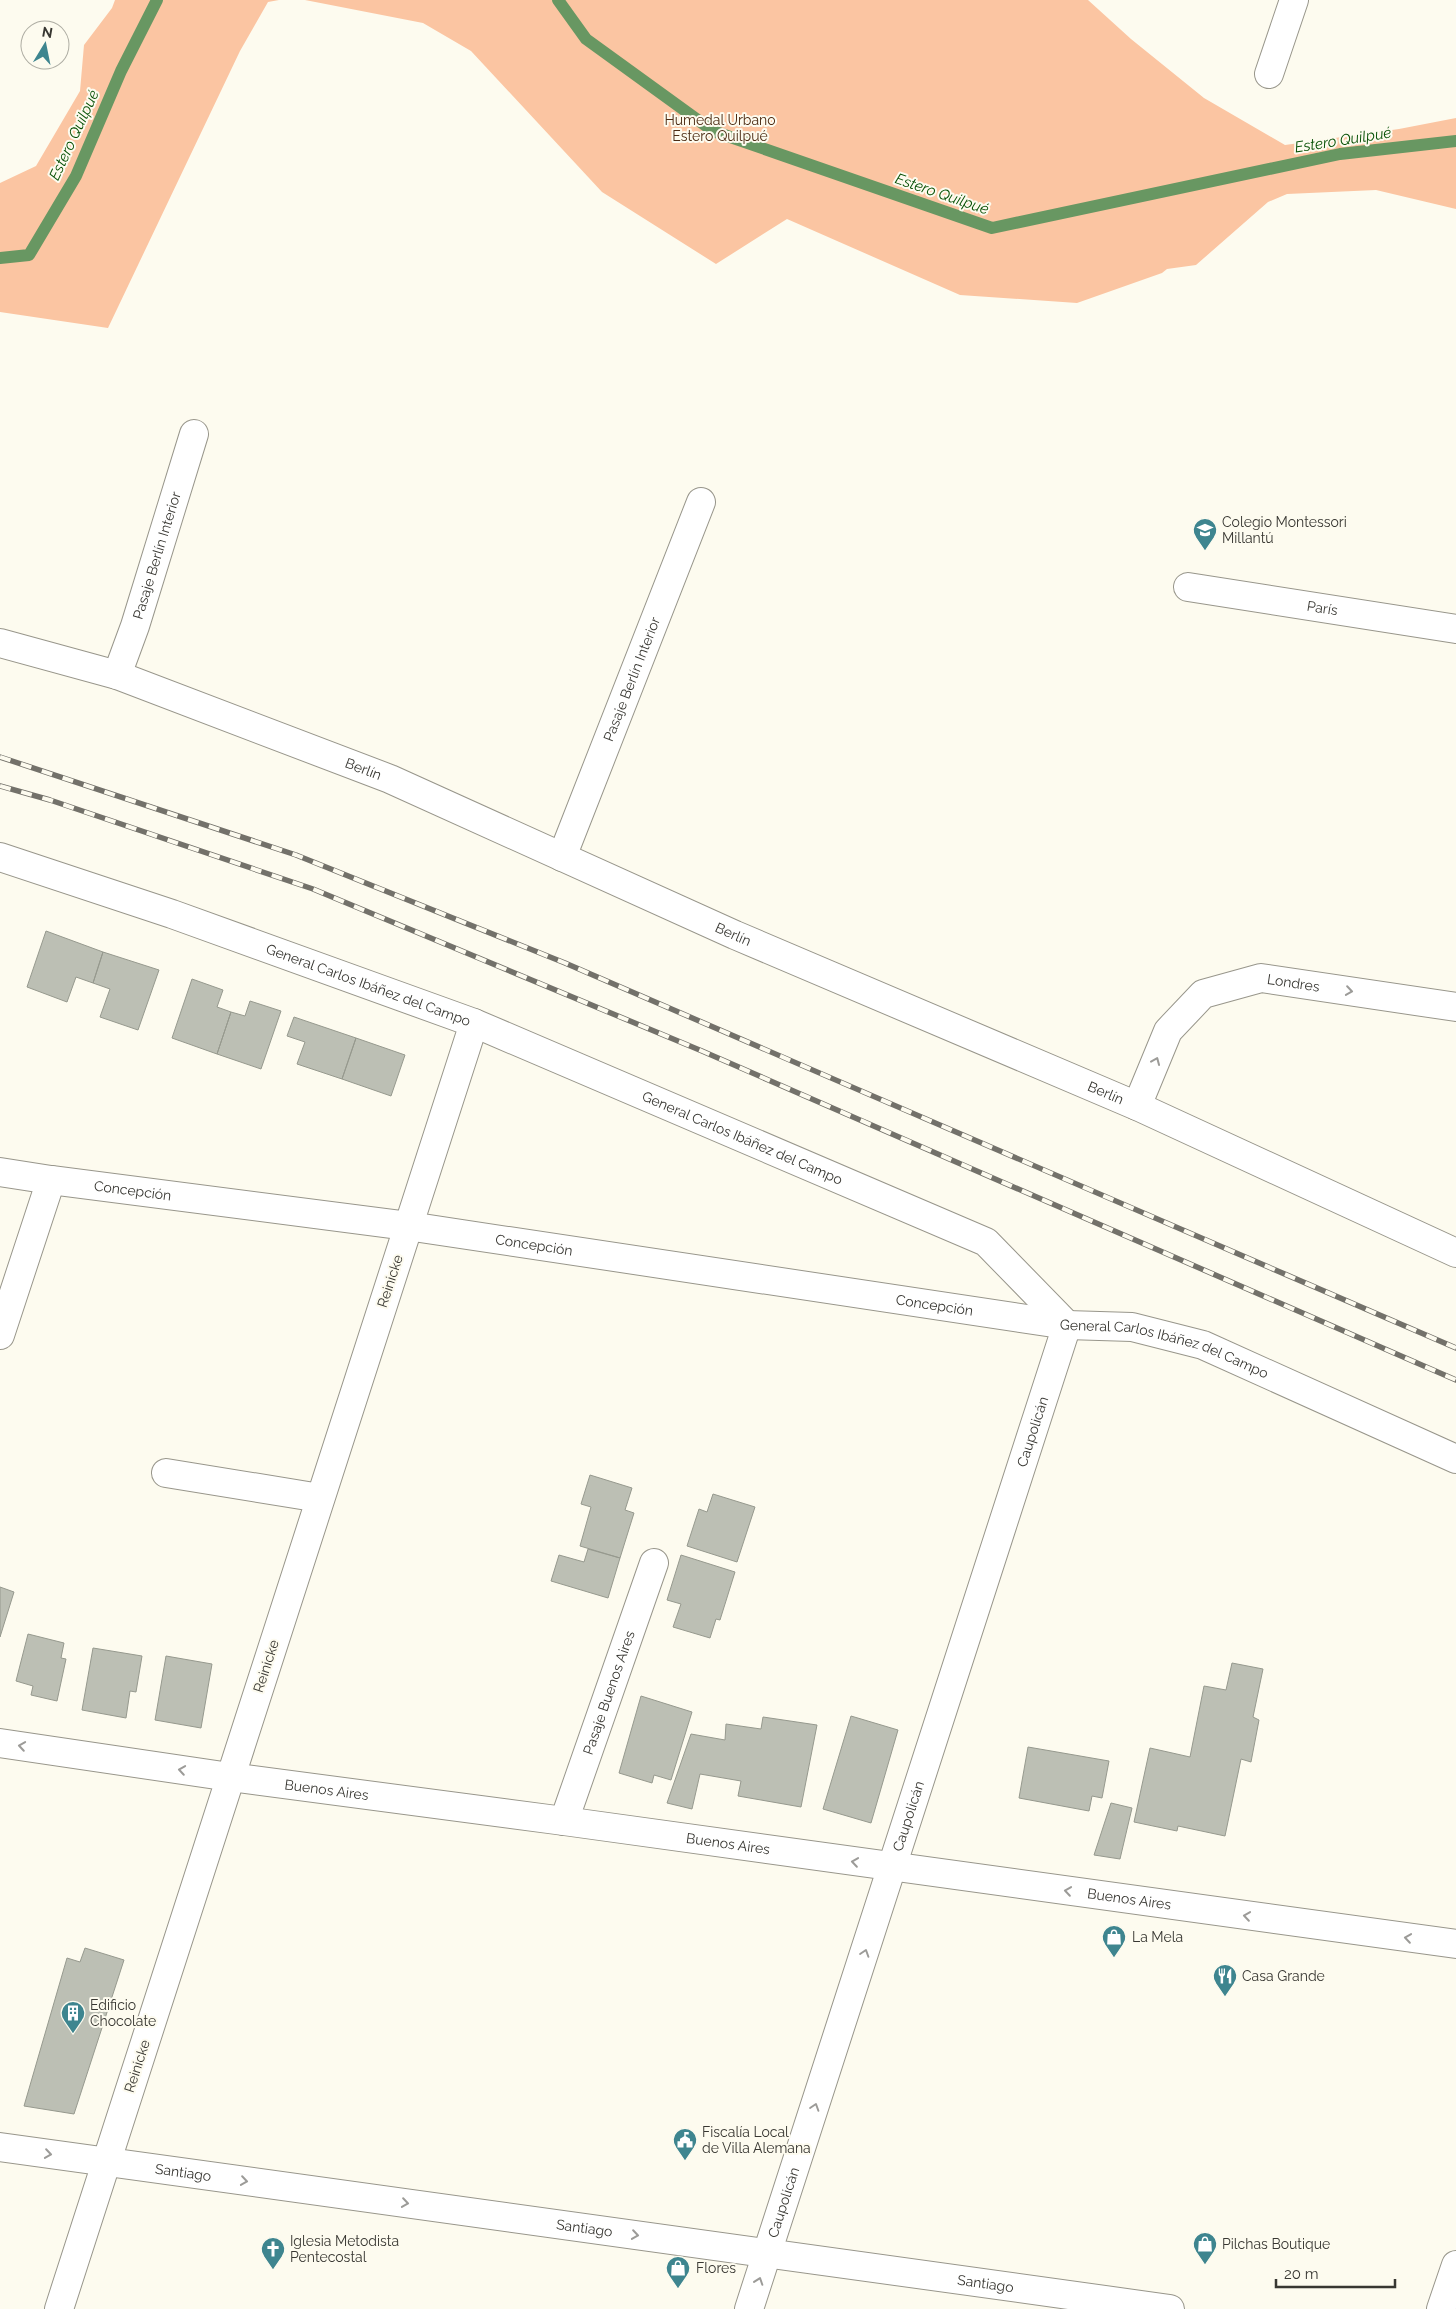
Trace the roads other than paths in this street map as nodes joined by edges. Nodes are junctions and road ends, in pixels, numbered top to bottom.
1 (1294, 0) edge
2 (1269, 74) dead end
3 (194, 434) dead end
4 (701, 502) dead end
5 (1188, 588) dead end
6 (1456, 629) edge
7 (0, 642) edge
8 (117, 675) junction
9 (0, 857) edge
10 (562, 857) junction
11 (1456, 1007) edge
12 (474, 1023) junction
13 (1137, 1106) junction
14 (0, 1172) edge
15 (51, 1180) junction
16 (408, 1226) junction
17 (1456, 1252) edge
18 (1067, 1324) junction
19 (0, 1335) edge
20 (1456, 1459) edge
21 (166, 1473) dead end
22 (320, 1498) junction
23 (654, 1563) dead end
24 (0, 1743) edge
25 (230, 1778) junction
26 (564, 1821) junction
27 (892, 1867) junction
28 (1456, 1944) edge
29 (0, 2148) edge
30 (106, 2162) junction
31 (768, 2254) junction
32 (1456, 2265) edge
33 (58, 2309) edge
34 (749, 2309) edge
35 (1170, 2309) edge
36 (1442, 2309) edge

1 - 2 street
3 - 8 street, Pasaje Berlín Interior
4 - 10 street, Pasaje Berlín Interior
5 - 6 street, París
7 - 8 street, Berlín
8 - 10 street, Berlín
9 - 12 street, General Carlos Ibáñez del Campo
10 - 13 street, Berlín
13 -> 11 street, Londres
12 - 16 street, Reinicke
12 - 18 street, General Carlos Ibáñez del Campo
13 - 17 street, Berlín
14 - 15 street, Concepción
15 - 16 street, Concepción
15 - 19 street
16 - 18 street, Concepción
16 - 22 street, Reinicke
18 - 20 street, General Carlos Ibáñez del Campo
18 - 27 street, Caupolicán
21 - 22 street
22 - 25 street, Reinicke
23 - 26 street, Pasaje Buenos Aires
25 -> 24 street, Buenos Aires
25 - 26 street, Buenos Aires
25 - 30 street, Reinicke
27 -> 26 street, Buenos Aires
28 -> 27 street, Buenos Aires
31 -> 27 street, Caupolicán
29 -> 30 street, Santiago
30 -> 31 street, Santiago
30 - 33 street, Reinicke
34 -> 31 street, Caupolicán
31 - 35 street, Santiago
32 - 36 street

